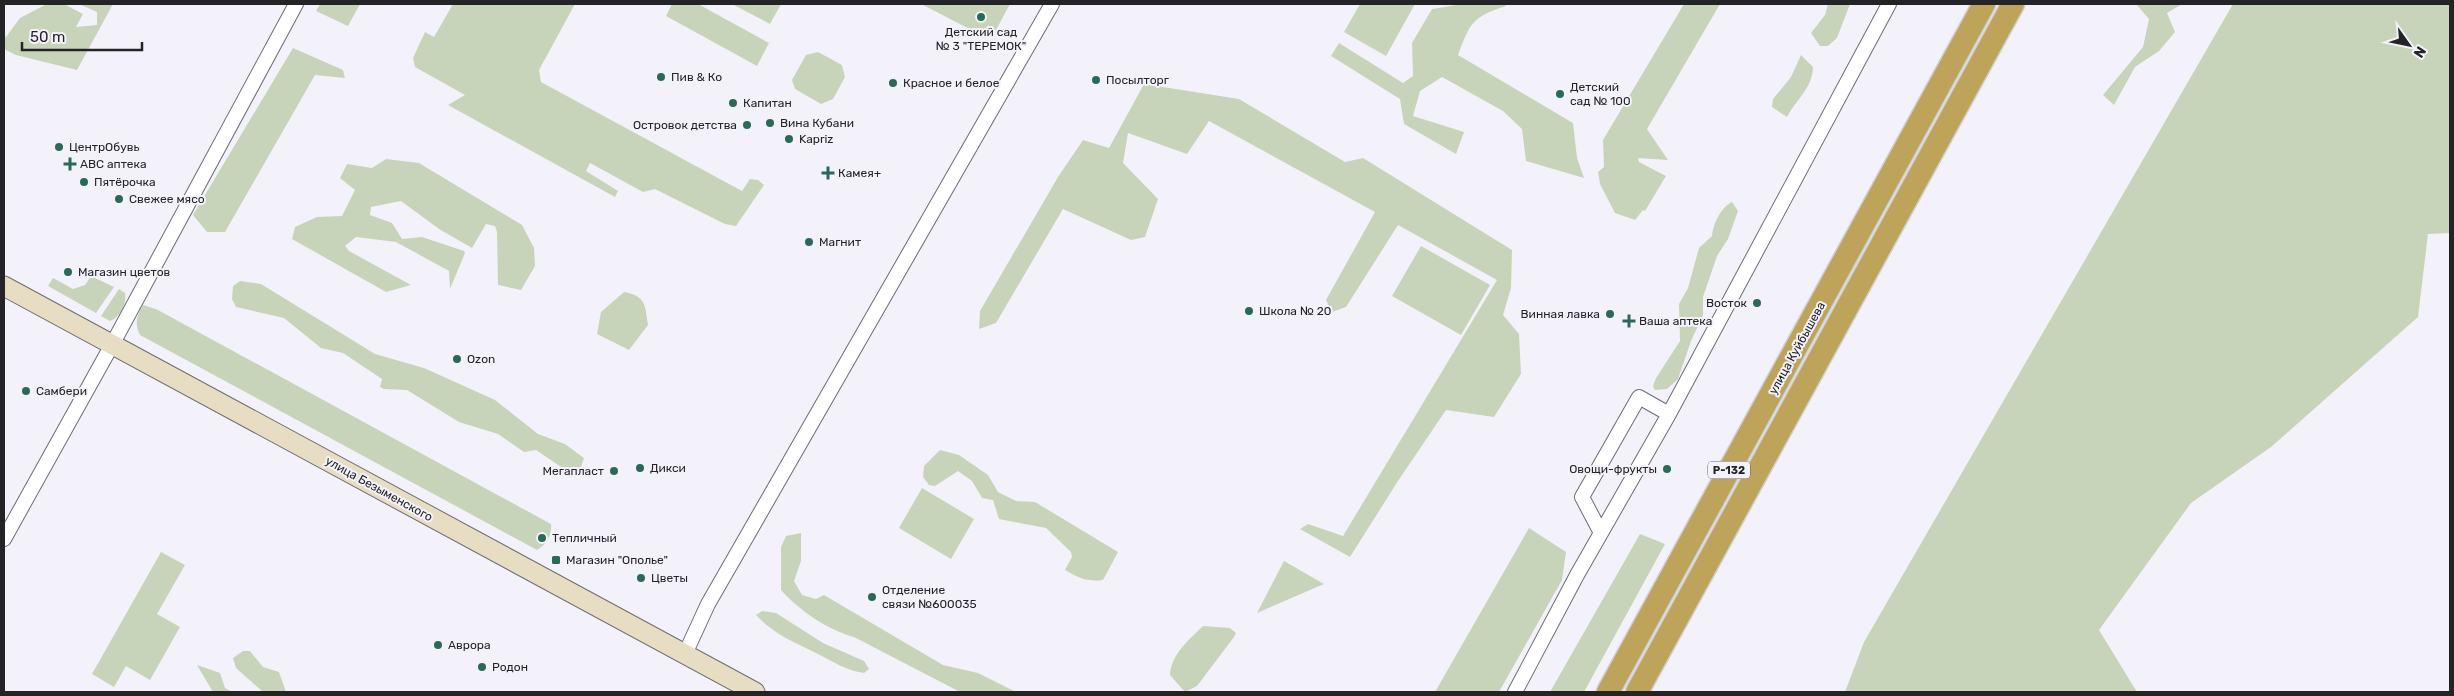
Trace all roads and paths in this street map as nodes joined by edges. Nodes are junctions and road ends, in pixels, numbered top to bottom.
1 (296, 4) edge
2 (1052, 4) edge
3 (1889, 4) edge
4 (1984, 4) edge
5 (2012, 4) edge
6 (4, 286) edge
7 (113, 343) junction
8 (1669, 414) junction
9 (1601, 533) junction
10 (4, 539) edge
11 (685, 654) junction
12 (755, 692) edge
13 (1515, 692) edge
14 (1608, 692) edge
15 (1637, 692) edge

1 - 7 street
2 - 11 street
3 - 8 street
4 - 14 highway, улица Куйбышева / Р-132
5 - 15 highway, улица Куйбышева / Р-132
6 - 7 main road, улица Безыменского
7 - 10 street
7 - 11 main road, улица Безыменского
8 - 9 street
8 - 9 street
9 - 13 street
11 - 12 main road, улица Безыменского

